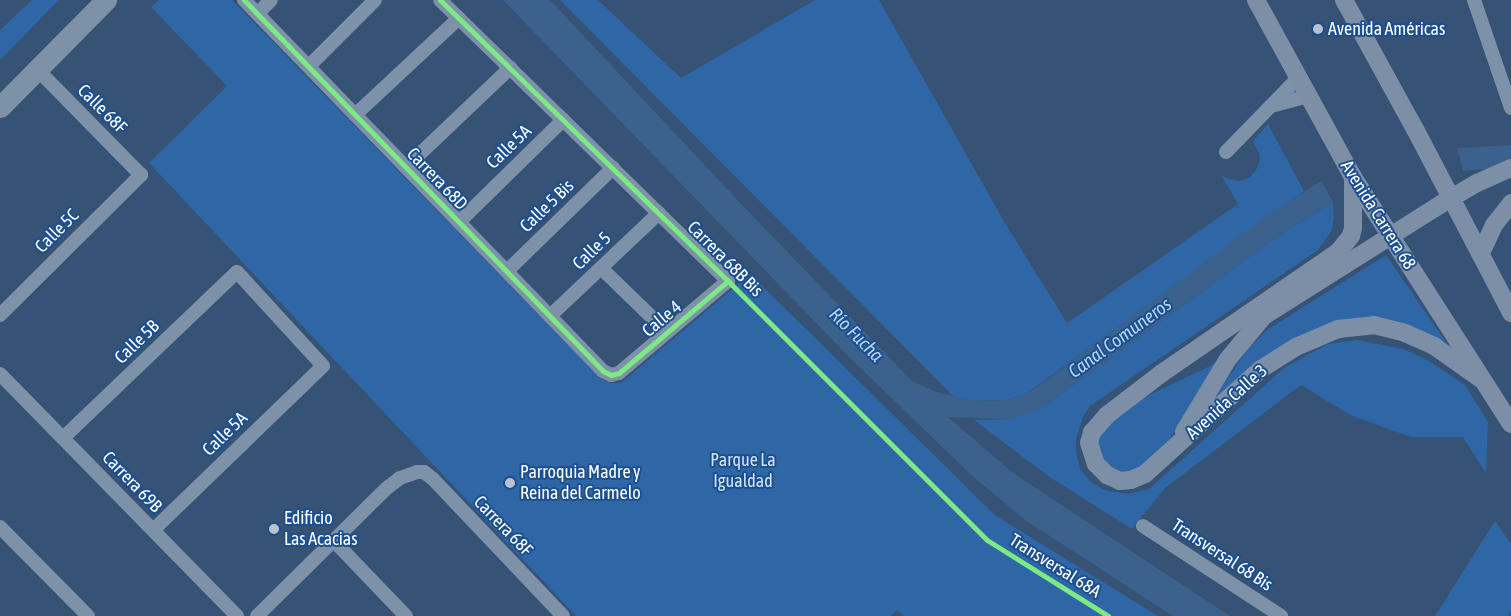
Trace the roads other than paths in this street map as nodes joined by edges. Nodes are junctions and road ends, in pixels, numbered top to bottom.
1 (106, 0) edge
2 (244, 0) edge
3 (271, 0) edge
4 (376, 0) edge
5 (440, 0) edge
6 (1256, 0) edge
7 (1344, 0) edge
8 (1474, 0) edge
9 (258, 13) junction
10 (458, 18) junction
11 (309, 66) junction
12 (510, 68) junction
13 (37, 69) junction
14 (1298, 78) junction
15 (1308, 96) junction
16 (1270, 106) junction
17 (0, 108) edge
18 (1511, 108) edge
19 (356, 115) junction
20 (563, 120) junction
21 (1226, 152) dead end
22 (406, 167) junction
23 (613, 168) junction
24 (1511, 168) edge
25 (141, 175) joint
26 (1353, 178) junction
27 (1511, 203) edge
28 (659, 213) junction
29 (459, 222) junction
30 (1481, 254) junction
31 (602, 268) junction
32 (507, 271) junction
33 (237, 272) joint
34 (728, 280) joint
35 (1511, 313) edge
36 (0, 314) edge
37 (550, 316) junction
38 (1264, 316) junction
39 (668, 332) junction
40 (0, 374) edge
41 (611, 376) joint
42 (1481, 379) junction
43 (1124, 401) junction
44 (1511, 424) edge
45 (63, 438) junction
46 (1166, 457) junction
47 (1143, 526) dead end
48 (0, 527) edge
49 (153, 530) junction
50 (334, 540) junction
51 (84, 615) edge
52 (237, 616) edge
53 (257, 616) edge
54 (406, 616) edge
55 (563, 616) edge
56 (1281, 616) edge

1 - 13 highway
2 - 9 street, Carrera 68D
3 - 9 street
4 - 11 street
5 - 10 street, Carrera 68B Bis
6 - 14 main road, Avenida Carrera 68
7 - 30 main road
8 - 18 street
9 - 11 street, Carrera 68D
10 - 12 street, Carrera 68B Bis
10 - 19 street
11 - 19 street, Carrera 68D
12 - 20 street, Carrera 68B Bis
12 - 22 street
13 - 17 highway
13 - 25 street, Calle 68F
14 - 15 main road, Avenida Carrera 68
14 - 16 street
15 - 16 street
15 - 26 main road, Avenida Carrera 68
16 - 21 street
19 - 22 street, Carrera 68D
20 - 23 street, Carrera 68B Bis
20 - 29 street, Calle 5A
22 - 29 street, Carrera 68D
23 - 28 street, Carrera 68B Bis
23 - 32 street, Calle 5 Bis
24 - 38 main road, Avenida Calle 3, bridge
25 - 36 street, Calle 5C
26 - 42 main road, Avenida Carrera 68
26 - 43 main road, Avenida Calle 3
27 - 30 main road
28 - 31 street, Calle 5
28 - 34 street, Carrera 68B Bis
29 - 32 street, Carrera 68D
30 - 35 main road
31 - 37 street, Calle 5
31 - 39 street
32 - 37 street, Carrera 68D
33 - 45 street, Calle 5B
33 - 49 street, Calle 5A
34 - 39 street, Calle 4
37 - 41 street, Carrera 68D
38 - 43 main road, Avenida Calle 3
38 - 46 main road, Avenida Calle 3
39 - 41 street, Calle 4
40 - 45 street, Carrera 69B
42 - 44 main road, Avenida Carrera 68
42 - 46 main road, Avenida Calle 3
43 - 46 main road, Avenida Calle 3
45 - 49 street, Carrera 69B
47 - 56 street, Transversal 68 Bis
48 - 51 street
49 - 52 street, Carrera 69B
50 - 53 street
50 - 54 street
50 - 55 street, Carrera 68F

